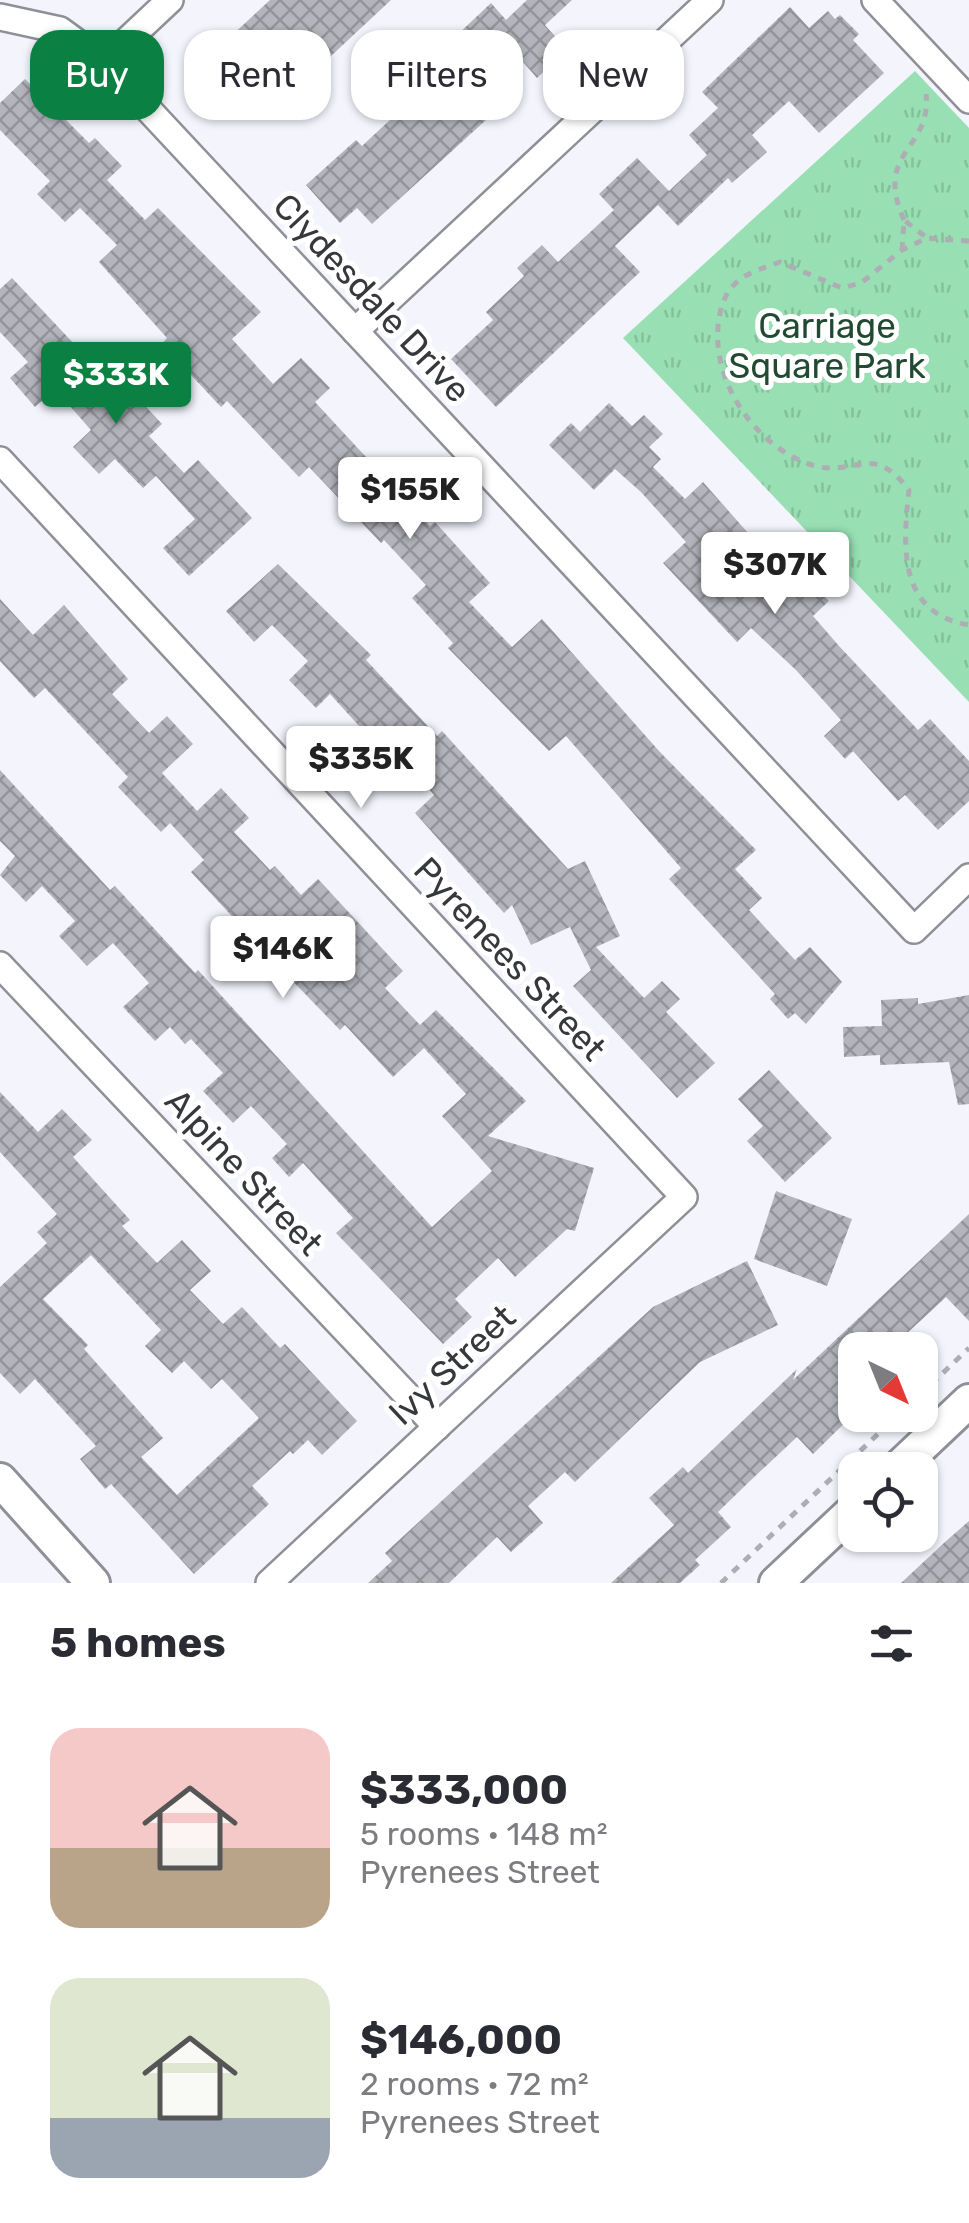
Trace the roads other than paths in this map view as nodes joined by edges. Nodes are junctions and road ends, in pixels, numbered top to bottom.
1 (170, 0) edge
2 (710, 0) edge
3 (875, 0) edge
4 (0, 17) edge
5 (60, 30) edge
6 (138, 30) edge
7 (969, 100) edge
8 (158, 120) edge
9 (355, 331) junction
10 (0, 460) edge
11 (969, 877) edge
12 (0, 965) edge
13 (684, 1198) joint
14 (969, 1401) edge
15 (437, 1427) junction
16 (915, 1452) edge
17 (0, 1480) edge
18 (838, 1525) edge
19 (94, 1583) edge
20 (268, 1583) edge
21 (776, 1583) edge

1 - 6 street
2 - 9 street
3 - 7 street
4 - 5 street, Clydesdale Drive
8 - 9 street, Clydesdale Drive
9 - 11 street, Clydesdale Drive
10 - 13 street, Pyrenees Street
12 - 15 street, Alpine Street
13 - 15 street, Ivy Street
14 - 16 street
15 - 20 street, Ivy Street
17 - 19 street
18 - 21 street

